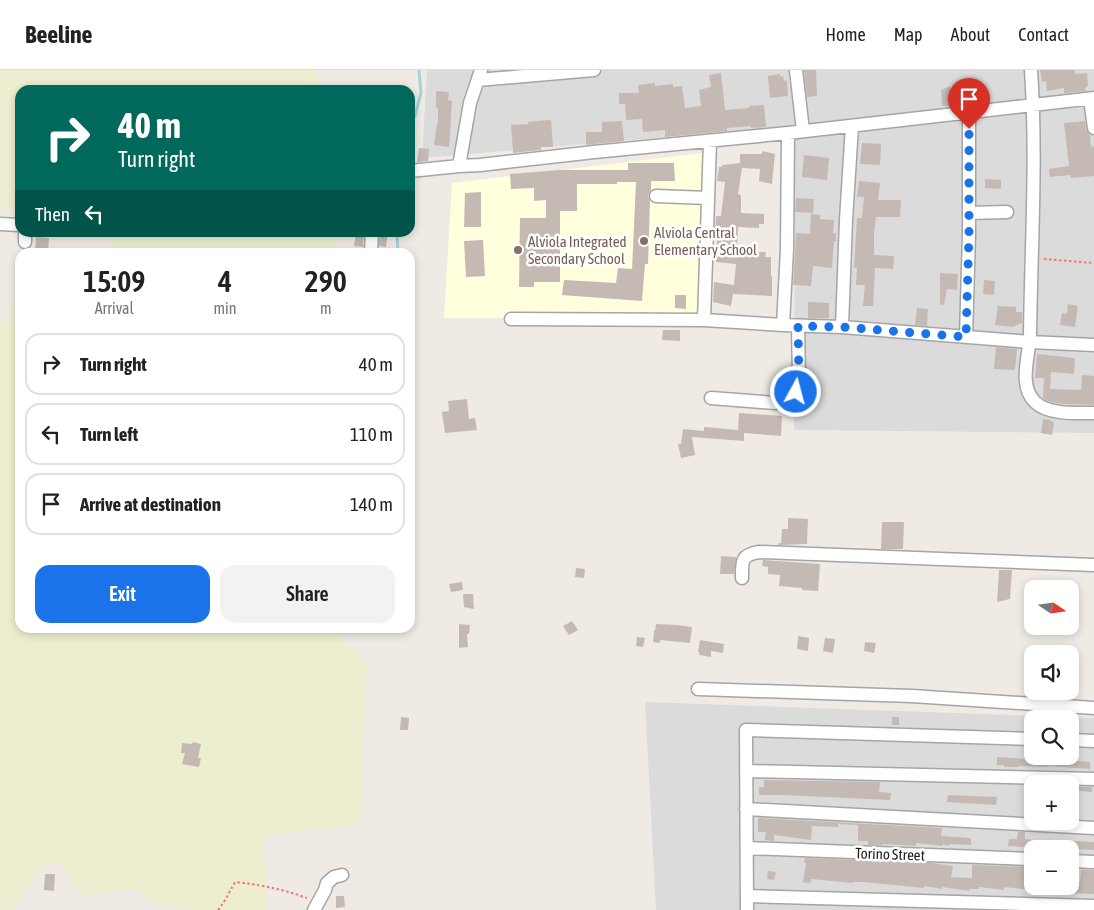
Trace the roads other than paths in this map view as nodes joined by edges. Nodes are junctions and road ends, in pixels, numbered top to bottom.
1 (594, 70) edge
2 (796, 70) edge
3 (1031, 70) edge
4 (480, 75) edge
5 (1092, 98) edge
6 (1033, 105) junction
7 (969, 112) junction
8 (852, 126) junction
9 (1094, 128) edge
10 (803, 132) junction
11 (788, 133) junction
12 (710, 141) junction
13 (459, 166) junction
14 (415, 170) edge
15 (656, 196) dead end
16 (708, 198) junction
17 (1007, 212) dead end
18 (969, 213) junction
19 (0, 224) edge
20 (15, 225) edge
21 (511, 319) dead end
22 (704, 320) junction
23 (783, 325) junction
24 (798, 326) junction
25 (842, 327) junction
26 (966, 337) junction
27 (1030, 342) junction
28 (1094, 344) edge
29 (711, 398) dead end
30 (1094, 413) edge
31 (1094, 566) edge
32 (742, 578) dead end
33 (698, 689) dead end
34 (1094, 708) edge
35 (1024, 739) edge
36 (1079, 740) edge
37 (1094, 741) edge
38 (746, 771) junction
39 (1094, 779) edge
40 (746, 809) junction
41 (1094, 828) edge
42 (747, 848) junction
43 (1024, 859) edge
44 (1079, 861) edge
45 (1094, 862) edge
46 (342, 875) dead end
47 (747, 896) junction
48 (316, 906) edge
49 (1094, 906) edge
50 (747, 910) edge

1 - 4 street
2 - 10 street
3 - 6 street
4 - 13 street
5 - 6 street
5 - 9 street
6 - 7 street
6 - 27 street
7 - 8 street
7 - 18 street
8 - 10 street
8 - 25 street
10 - 11 street
11 - 12 street
11 - 23 street
12 - 13 street
12 - 16 street
13 - 14 street
15 - 16 street
16 - 22 street
17 - 18 street
18 - 26 street
19 - 20 street
21 - 22 street
22 - 23 street
23 - 24 street
24 - 25 street
24 - 29 street
25 - 26 street
26 - 27 street
27 - 28 street
27 - 30 street
31 - 32 street
33 - 34 street
35 - 38 street
36 - 37 street
38 - 39 street
38 - 40 street
40 - 41 street
40 - 42 street
42 - 43 street, Torino Street
42 - 47 street
44 - 45 street
46 - 48 street
47 - 49 street
47 - 50 street

